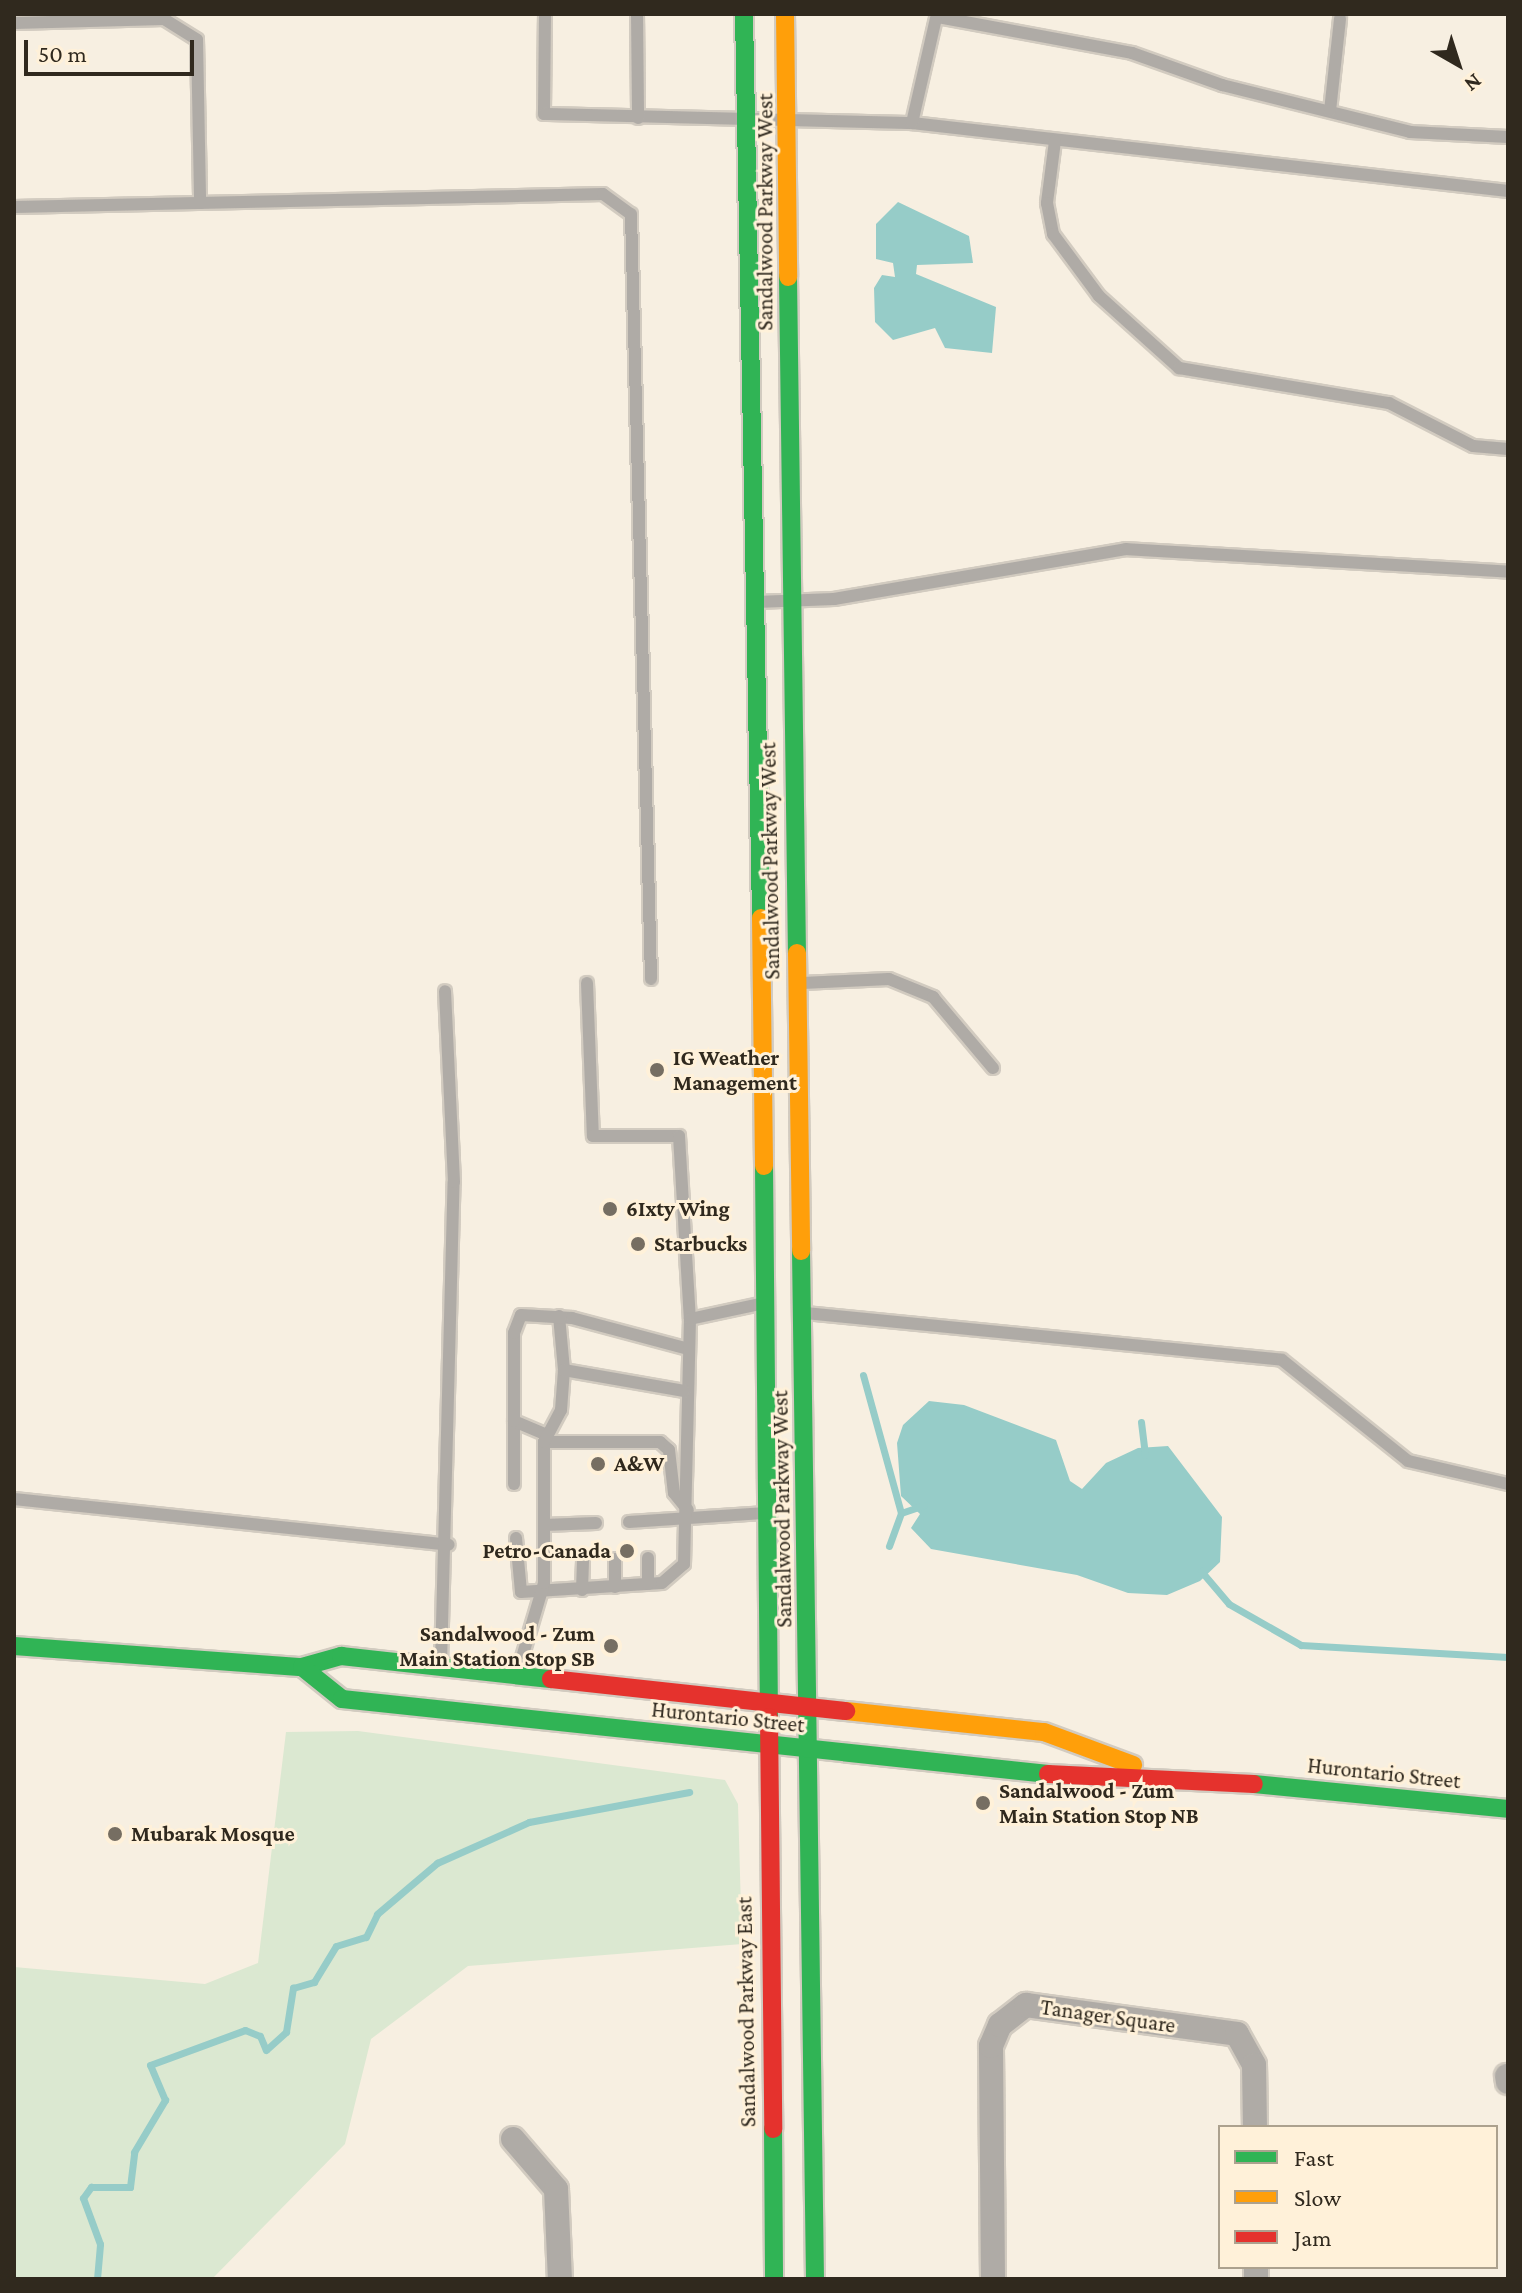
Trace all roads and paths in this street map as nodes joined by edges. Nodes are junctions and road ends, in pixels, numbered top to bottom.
1 (545, 14) edge
2 (637, 14) edge
3 (744, 14) edge
4 (785, 14) edge
5 (938, 16) edge
6 (1340, 19) dead end
7 (14, 23) edge
8 (1330, 111) junction
9 (638, 118) junction
10 (749, 119) junction
11 (791, 120) junction
12 (912, 123) junction
13 (1508, 137) edge
14 (1055, 141) junction
15 (1508, 191) edge
16 (200, 203) junction
17 (14, 207) edge
18 (1508, 449) edge
19 (1508, 572) edge
20 (755, 602) junction
21 (789, 602) junction
22 (651, 979) dead end
23 (587, 983) dead end
24 (779, 983) junction
25 (445, 991) dead end
26 (993, 1068) dead end
27 (760, 1304) junction
28 (803, 1313) junction
29 (559, 1316) junction
30 (690, 1319) junction
31 (685, 1348) junction
32 (564, 1370) junction
33 (684, 1391) junction
34 (514, 1421) junction
35 (546, 1439) junction
36 (514, 1484) dead end
37 (1508, 1484) edge
38 (14, 1499) edge
39 (763, 1513) junction
40 (688, 1515) junction
41 (629, 1522) dead end
42 (649, 1522) junction
43 (544, 1525) junction
44 (649, 1537) dead end
45 (516, 1538) dead end
46 (584, 1538) dead end
47 (449, 1545) junction
48 (648, 1558) dead end
49 (615, 1559) dead end
50 (583, 1560) dead end
51 (648, 1584) junction
52 (615, 1587) junction
53 (582, 1590) junction
54 (540, 1593) junction
55 (14, 1646) edge
56 (302, 1667) junction
57 (441, 1667) junction
58 (517, 1675) junction
59 (765, 1702) junction
60 (809, 1707) junction
61 (766, 1745) junction
62 (810, 1750) junction
63 (1159, 1775) junction
64 (1508, 1809) edge
65 (1255, 2125) edge
66 (513, 2139) dead end
67 (560, 2279) edge
68 (774, 2279) edge
69 (815, 2279) edge
70 (993, 2279) edge

1 - 9 lane
2 - 9 lane
3 - 10 main road, Sandalwood Parkway West
4 - 11 main road, Sandalwood Parkway West
5 - 8 lane
5 - 12 lane
6 - 8 lane
7 - 16 lane
8 - 13 lane
9 - 10 lane
10 - 11 lane
10 - 20 main road, Sandalwood Parkway West
11 - 12 lane
11 - 21 main road, Sandalwood Parkway West
12 - 14 lane
14 - 15 lane
14 - 18 lane
16 - 17 lane
16 - 22 lane
19 - 21 lane
20 - 21 lane
20 - 24 main road, Sandalwood Parkway West
21 - 24 main road, Sandalwood Parkway West
23 - 30 lane
24 - 26 lane
24 - 27 main road, Sandalwood Parkway West
24 - 28 main road, Sandalwood Parkway West
25 - 47 lane
27 - 30 lane
27 - 39 main road, Sandalwood Parkway West
28 - 37 lane
28 - 60 main road, Sandalwood Parkway West
29 - 31 lane
29 - 32 lane
29 - 34 lane
30 - 31 lane
31 - 33 lane
32 - 33 lane
32 - 35 lane
33 - 40 lane
34 - 35 lane
34 - 36 lane
35 - 40 lane
35 - 43 lane
38 - 47 lane
39 - 40 lane
39 - 59 main road, Sandalwood Parkway West
40 - 42 lane
40 - 51 lane
41 - 42 lane
42 - 44 lane
43 - 46 lane
43 - 54 lane
45 - 54 lane
47 - 57 lane
48 - 51 lane
49 - 52 lane
50 - 53 lane
51 - 52 lane
52 - 53 lane
53 - 54 lane
54 - 58 lane
55 - 56 main road, Hurontario Street
56 - 57 main road, Hurontario Street
56 - 61 main road, Hurontario Street
57 - 58 main road, Hurontario Street
58 - 59 main road, Hurontario Street
59 - 60 main road, Hurontario Street
59 - 61 main road, Sandalwood Parkway West
60 - 62 main road, Sandalwood Parkway West
60 - 63 main road, Hurontario Street
61 - 62 main road, Hurontario Street
61 - 68 main road, Sandalwood Parkway East
62 - 63 main road, Hurontario Street
62 - 69 main road
63 - 64 main road, Hurontario Street
65 - 70 street, Tanager Square
66 - 67 street

